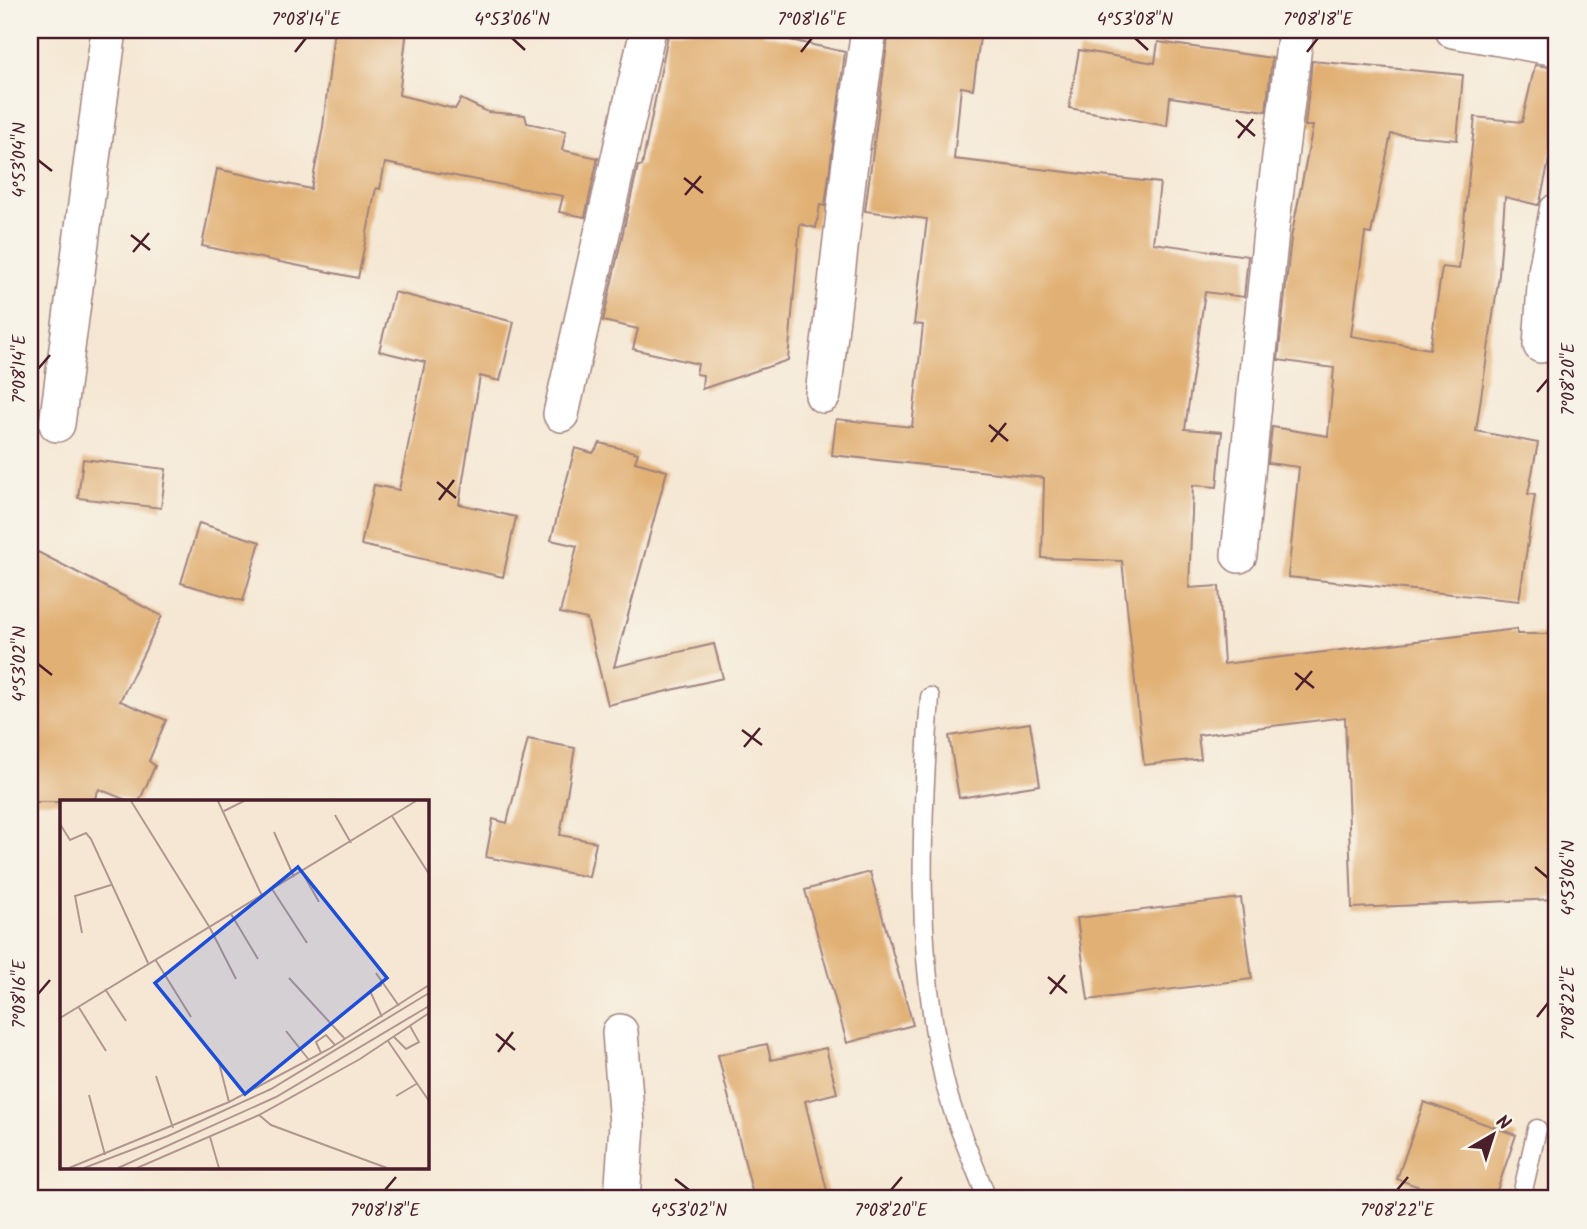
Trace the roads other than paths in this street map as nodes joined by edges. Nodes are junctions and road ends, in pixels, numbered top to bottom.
1 (109, 30) edge
2 (648, 30) edge
3 (869, 30) edge
4 (1296, 30) edge
5 (1452, 30) edge
6 (1510, 34) edge
7 (1557, 48) edge
8 (1557, 211) edge
9 (1541, 345) dead end
10 (822, 395) dead end
11 (561, 414) dead end
12 (57, 424) dead end
13 (1239, 555) dead end
14 (930, 697) dead end
15 (620, 1032) dead end
16 (1537, 1129) dead end
17 (622, 1199) edge
18 (987, 1199) edge
19 (1521, 1199) edge

1 - 12 street
2 - 11 street
3 - 10 street
4 - 13 street
5 - 6 street
6 - 7 street
8 - 9 street
14 - 18 lane
15 - 17 street
16 - 19 lane

